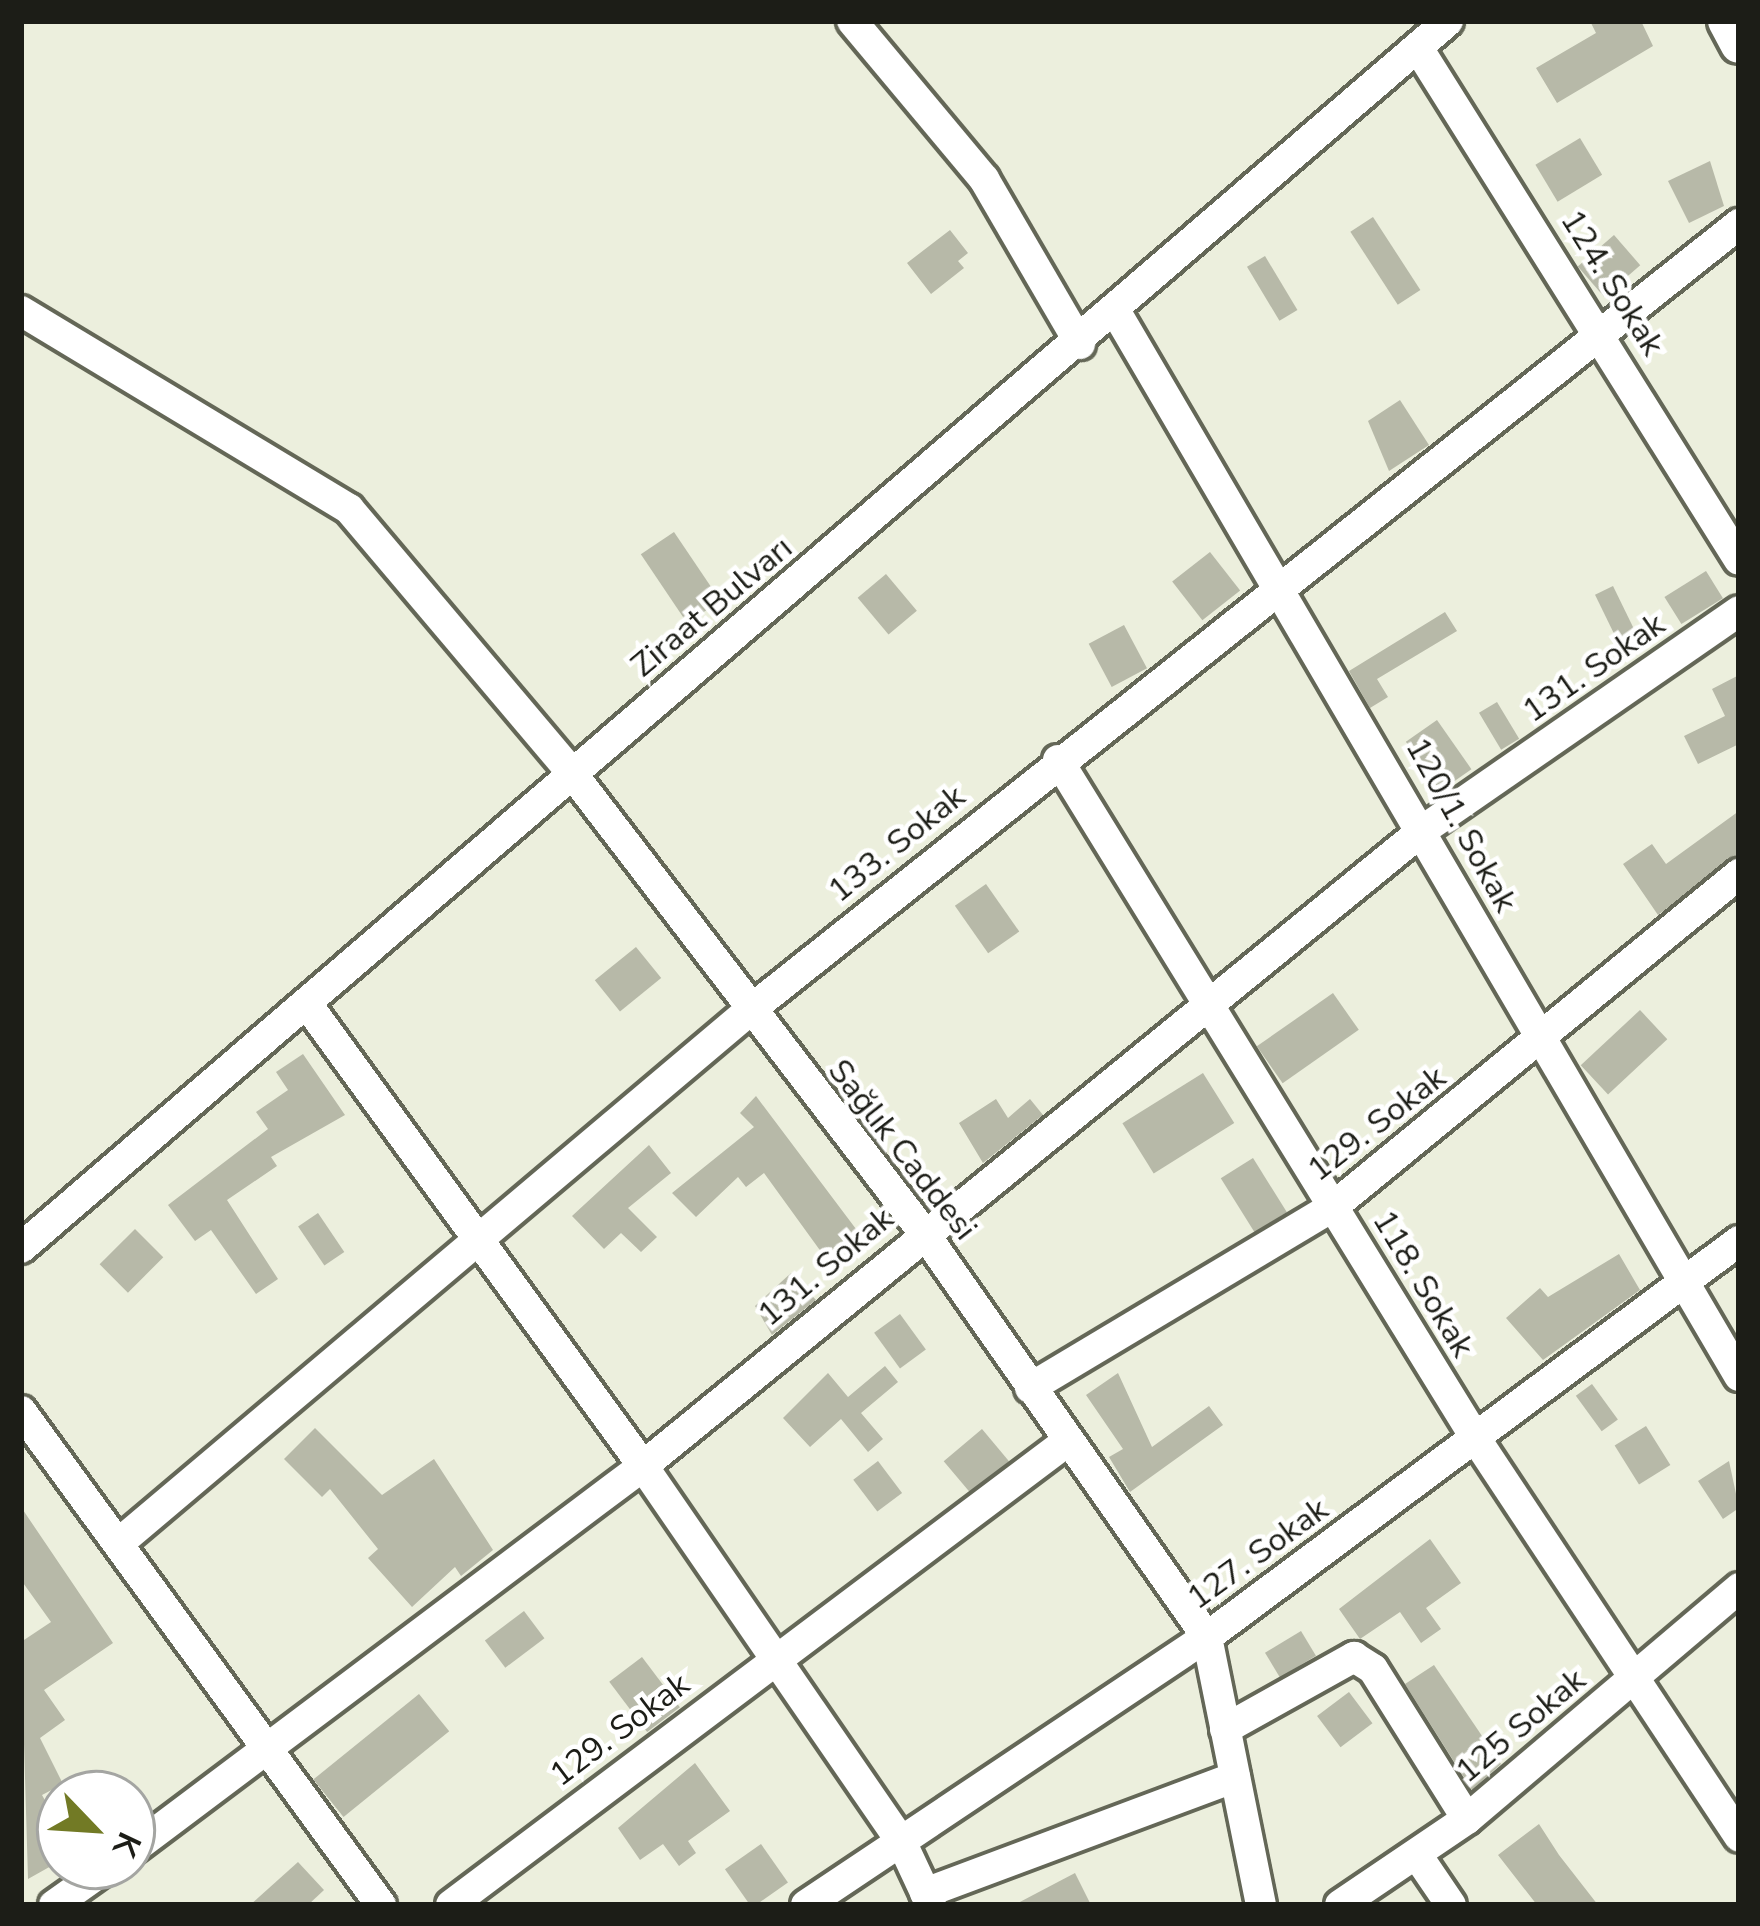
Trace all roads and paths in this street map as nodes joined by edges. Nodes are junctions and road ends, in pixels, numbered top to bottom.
1 (852, 21) edge
2 (1448, 21) edge
3 (1726, 21) edge
4 (1739, 45) edge
5 (1418, 47) junction
6 (1739, 224) edge
7 (21, 311) edge
8 (1116, 312) junction
9 (1600, 328) junction
10 (1080, 344) junction
11 (1739, 560) edge
12 (1280, 582) junction
13 (1739, 611) edge
14 (1058, 760) junction
15 (571, 772) junction
16 (1423, 830) junction
17 (1738, 878) edge
18 (1208, 1002) junction
19 (307, 1004) junction
20 (748, 1011) junction
21 (1541, 1042) junction
22 (1334, 1206) junction
23 (924, 1233) junction
24 (484, 1237) junction
25 (1739, 1241) edge
26 (21, 1248) edge
27 (1682, 1287) junction
28 (1739, 1376) edge
29 (1030, 1388) junction
30 (21, 1411) edge
31 (1476, 1439) junction
32 (1065, 1443) junction
33 (643, 1466) junction
34 (119, 1544) junction
35 (1739, 1588) edge
36 (1207, 1637) junction
37 (772, 1658) junction
38 (1631, 1680) junction
39 (1225, 1729) junction
40 (270, 1753) junction
41 (1235, 1778) junction
42 (1467, 1819) junction
43 (156, 1833) edge
44 (1739, 1837) edge
45 (902, 1841) junction
46 (1417, 1855) junction
47 (928, 1899) edge
48 (381, 1905) edge
49 (451, 1905) edge
50 (806, 1905) edge
51 (1261, 1905) edge
52 (1340, 1905) edge
53 (1451, 1905) edge

1 - 10 street
2 - 5 street, Ziraat Bulvarı
3 - 4 main road
5 - 8 street, Ziraat Bulvarı
5 - 9 street, 124. Sokak
6 - 9 street, 133. Sokak
7 - 15 street, Sağlık Caddesi
8 - 10 street, Ziraat Bulvarı
8 - 12 street, 120/1. Sokak
9 - 11 street, 124. Sokak
9 - 12 street, 133. Sokak
10 - 15 street, Ziraat Bulvarı
12 - 14 street, 133. Sokak
12 - 16 street, 120/1. Sokak
13 - 16 street, 131. Sokak
14 - 18 street, 118. Sokak
14 - 20 street, 133. Sokak
15 - 19 street, Ziraat Bulvarı
15 - 20 street, Sağlık Caddesi
16 - 18 street, 131. Sokak
16 - 21 street, 120/1. Sokak
17 - 21 street, 129. Sokak
18 - 22 street, 118. Sokak
18 - 23 street, 131. Sokak
19 - 24 street
19 - 26 street, Ziraat Bulvarı
20 - 23 street, Sağlık Caddesi
20 - 24 street, 133. Sokak
21 - 22 street, 129. Sokak
21 - 27 street, 120/1. Sokak
22 - 29 street, 129. Sokak
22 - 31 street, 118. Sokak
23 - 29 street, Sağlık Caddesi
23 - 33 street, 131. Sokak
24 - 33 street
24 - 34 street, 133. Sokak
25 - 27 street, 127. Sokak
27 - 28 street, 120/1. Sokak
27 - 31 street, 127. Sokak
29 - 32 street, Sağlık Caddesi
30 - 34 street
31 - 36 street, 127. Sokak
31 - 38 street, 118. Sokak
32 - 36 street, Sağlık Caddesi
32 - 37 street, 129. Sokak
33 - 37 street
33 - 40 street, 131. Sokak
34 - 40 street
35 - 38 street, 125 Sokak
36 - 39 street, Sağlık Caddesi
36 - 45 street, 127. Sokak
37 - 45 street
37 - 49 street, 129. Sokak
38 - 42 street, 125 Sokak
38 - 44 street, 118. Sokak
39 - 41 street, Sağlık Caddesi
39 - 42 street
40 - 43 street, 131. Sokak
40 - 48 street
41 - 47 street
41 - 51 street, Sağlık Caddesi
42 - 46 street, 125 Sokak
45 - 47 street
45 - 50 street, 127. Sokak
46 - 52 street, 125 Sokak
46 - 53 street

